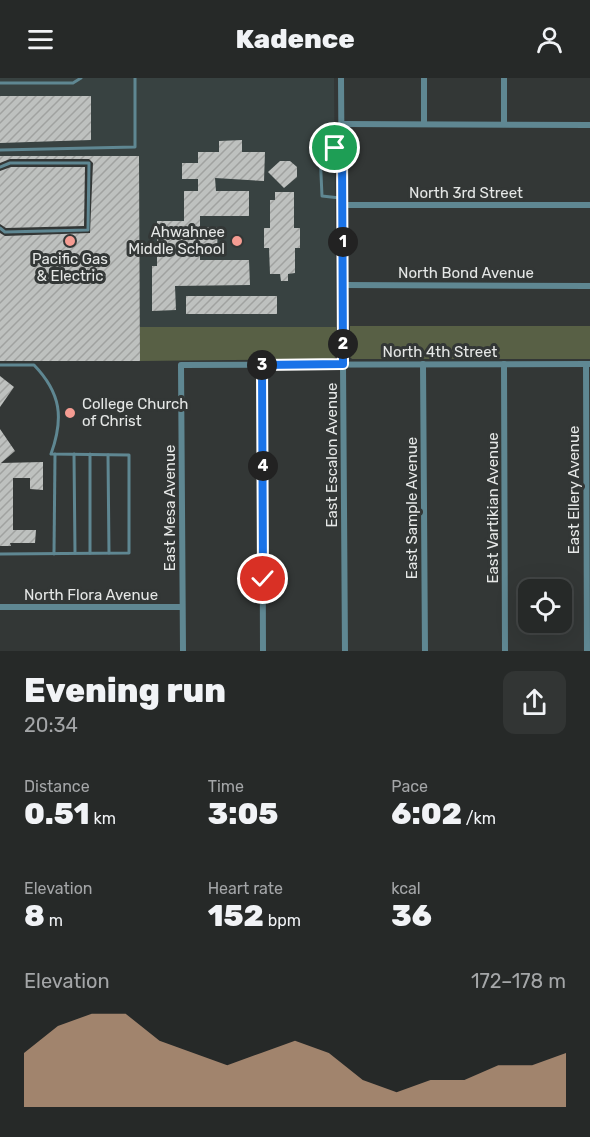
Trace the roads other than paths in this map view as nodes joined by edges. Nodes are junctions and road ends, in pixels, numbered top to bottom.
1 (0, 78) edge
2 (81, 78) edge
3 (135, 78) edge
4 (341, 78) edge
5 (424, 78) edge
6 (504, 78) edge
7 (0, 83) edge
8 (342, 124) junction
9 (424, 124) junction
10 (504, 124) junction
11 (590, 124) edge
12 (342, 148) junction
13 (0, 150) edge
14 (0, 167) edge
15 (342, 201) junction
16 (590, 205) edge
17 (0, 228) edge
18 (343, 285) junction
19 (590, 286) edge
20 (343, 364) junction
21 (423, 364) junction
22 (504, 364) junction
23 (588, 364) edge
24 (0, 365) edge
25 (181, 365) joint
26 (262, 365) junction
27 (55, 454) junction
28 (74, 454) junction
29 (90, 454) junction
30 (108, 454) junction
31 (75, 553) junction
32 (90, 553) junction
33 (109, 553) junction
34 (0, 554) edge
35 (54, 554) junction
36 (0, 607) edge
37 (182, 607) junction
38 (183, 651) edge
39 (263, 651) edge
40 (345, 651) edge
41 (425, 651) edge
42 (505, 651) edge
43 (587, 651) edge

1 - 7 lane
2 - 7 lane
3 - 13 lane
4 - 8 street, East Escalon Avenue
5 - 9 street
6 - 10 street
8 - 9 street
8 - 12 street, East Escalon Avenue
9 - 10 street
10 - 11 street
12 - 15 street, East Escalon Avenue
12 - 15 lane
14 - 17 lane
15 - 16 street, North 3rd Street
15 - 18 street, East Escalon Avenue
18 - 19 street, North Bond Avenue
18 - 20 street, East Escalon Avenue
20 - 21 street, North 4th Street
20 - 26 street, North 4th Street
20 - 40 street, East Escalon Avenue
21 - 22 street, North 4th Street
21 - 41 street, East Sample Avenue
22 - 23 street, North 4th Street
22 - 42 street, East Vartikian Avenue
23 - 43 street, East Ellery Avenue
24 - 27 lane
25 - 26 street, North 4th Street
25 - 37 street, East Mesa Avenue
26 - 39 street
27 - 28 lane
27 - 35 lane
28 - 29 lane
28 - 31 lane
29 - 30 lane
29 - 32 lane
30 - 33 lane
30 - 33 lane
31 - 32 lane
31 - 35 lane
32 - 33 lane
34 - 35 lane
36 - 37 street, North Flora Avenue
37 - 38 street, East Mesa Avenue

